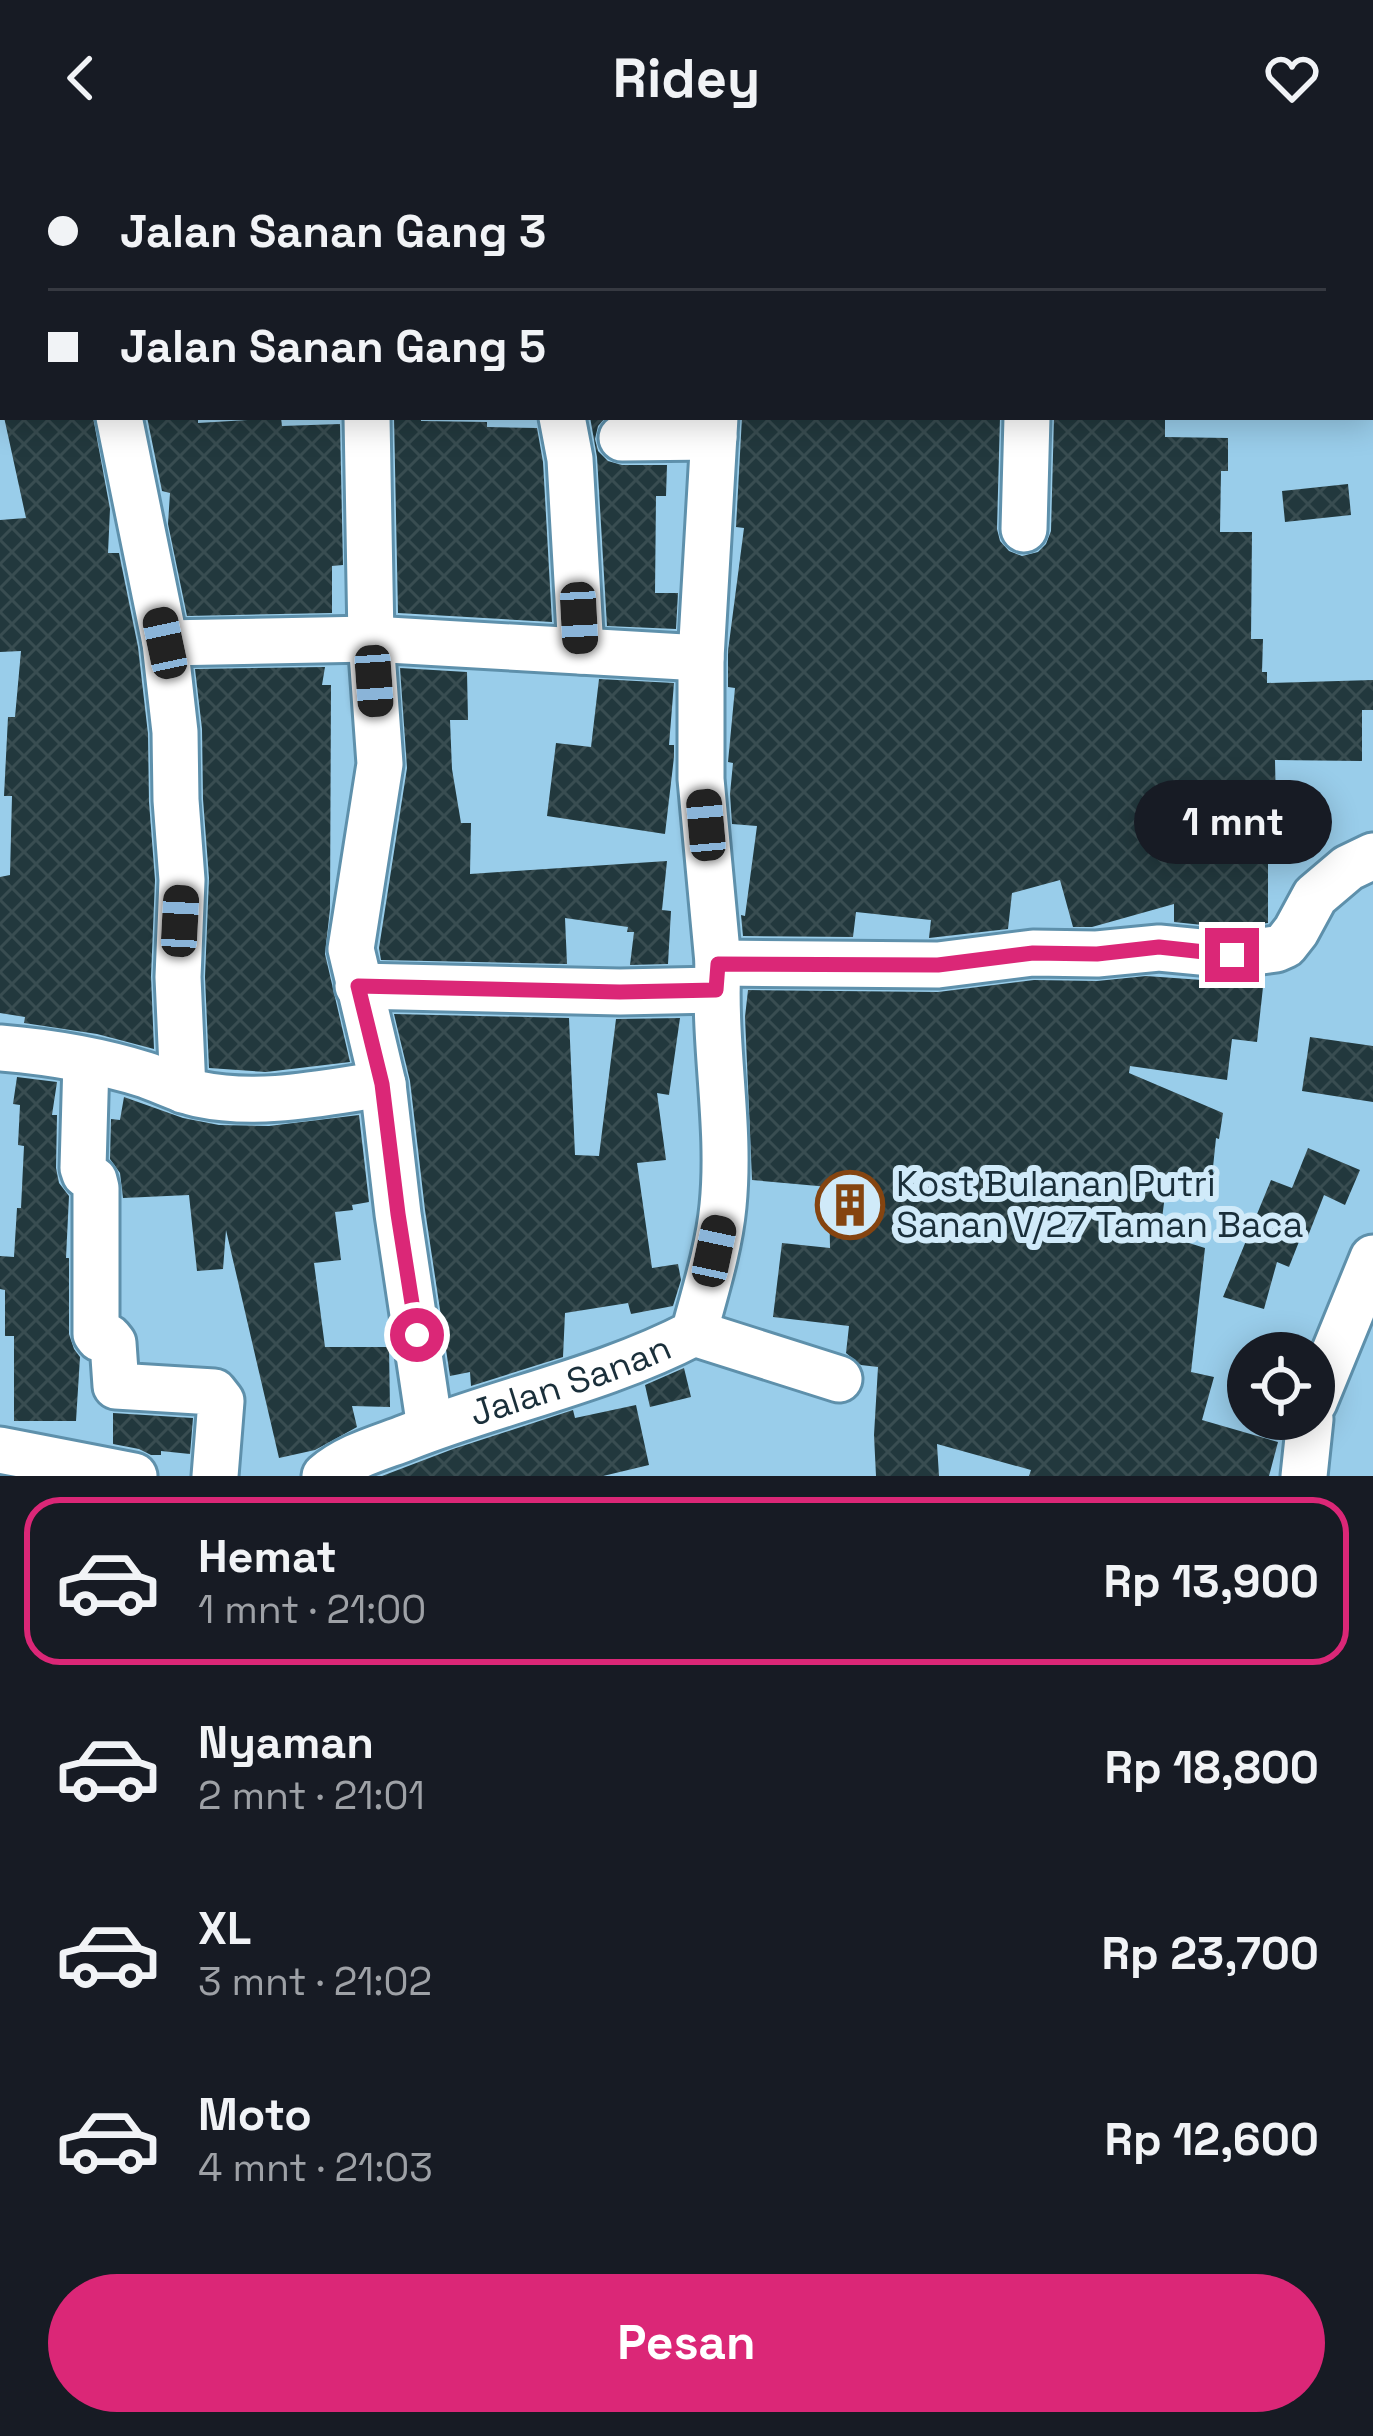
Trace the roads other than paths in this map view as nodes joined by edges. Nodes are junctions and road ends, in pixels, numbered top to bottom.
1 (119, 420) edge
2 (367, 420) edge
3 (563, 420) edge
4 (1027, 420) edge
5 (714, 427) edge
6 (622, 438) dead end
7 (1024, 529) dead end
8 (371, 639) junction
9 (165, 643) junction
10 (580, 651) junction
11 (700, 658) junction
12 (1373, 856) edge
13 (717, 977) junction
14 (358, 986) junction
15 (0, 1048) edge
16 (86, 1061) junction
17 (382, 1084) junction
18 (183, 1090) junction
19 (1373, 1258) edge
20 (694, 1333) junction
21 (1335, 1351) edge
22 (839, 1379) dead end
23 (430, 1428) junction
24 (1308, 1440) edge
25 (0, 1450) edge
26 (134, 1476) edge
27 (215, 1476) edge
28 (325, 1476) edge
29 (1304, 1476) edge

1 - 9 street
2 - 8 street
3 - 10 street
4 - 7 street
5 - 6 street
5 - 11 street, Jalan Sanan
8 - 9 street
8 - 10 street
8 - 14 street
9 - 18 street
10 - 11 street
11 - 13 street, Jalan Sanan
12 - 13 street
13 - 14 street
13 - 20 street, Jalan Sanan
14 - 17 street
15 - 16 street
16 - 18 street
16 - 27 street
17 - 18 street
17 - 23 street
19 - 21 street
20 - 22 street
20 - 23 street, Jalan Sanan
23 - 28 street, Jalan Sanan
24 - 29 street
25 - 26 street

